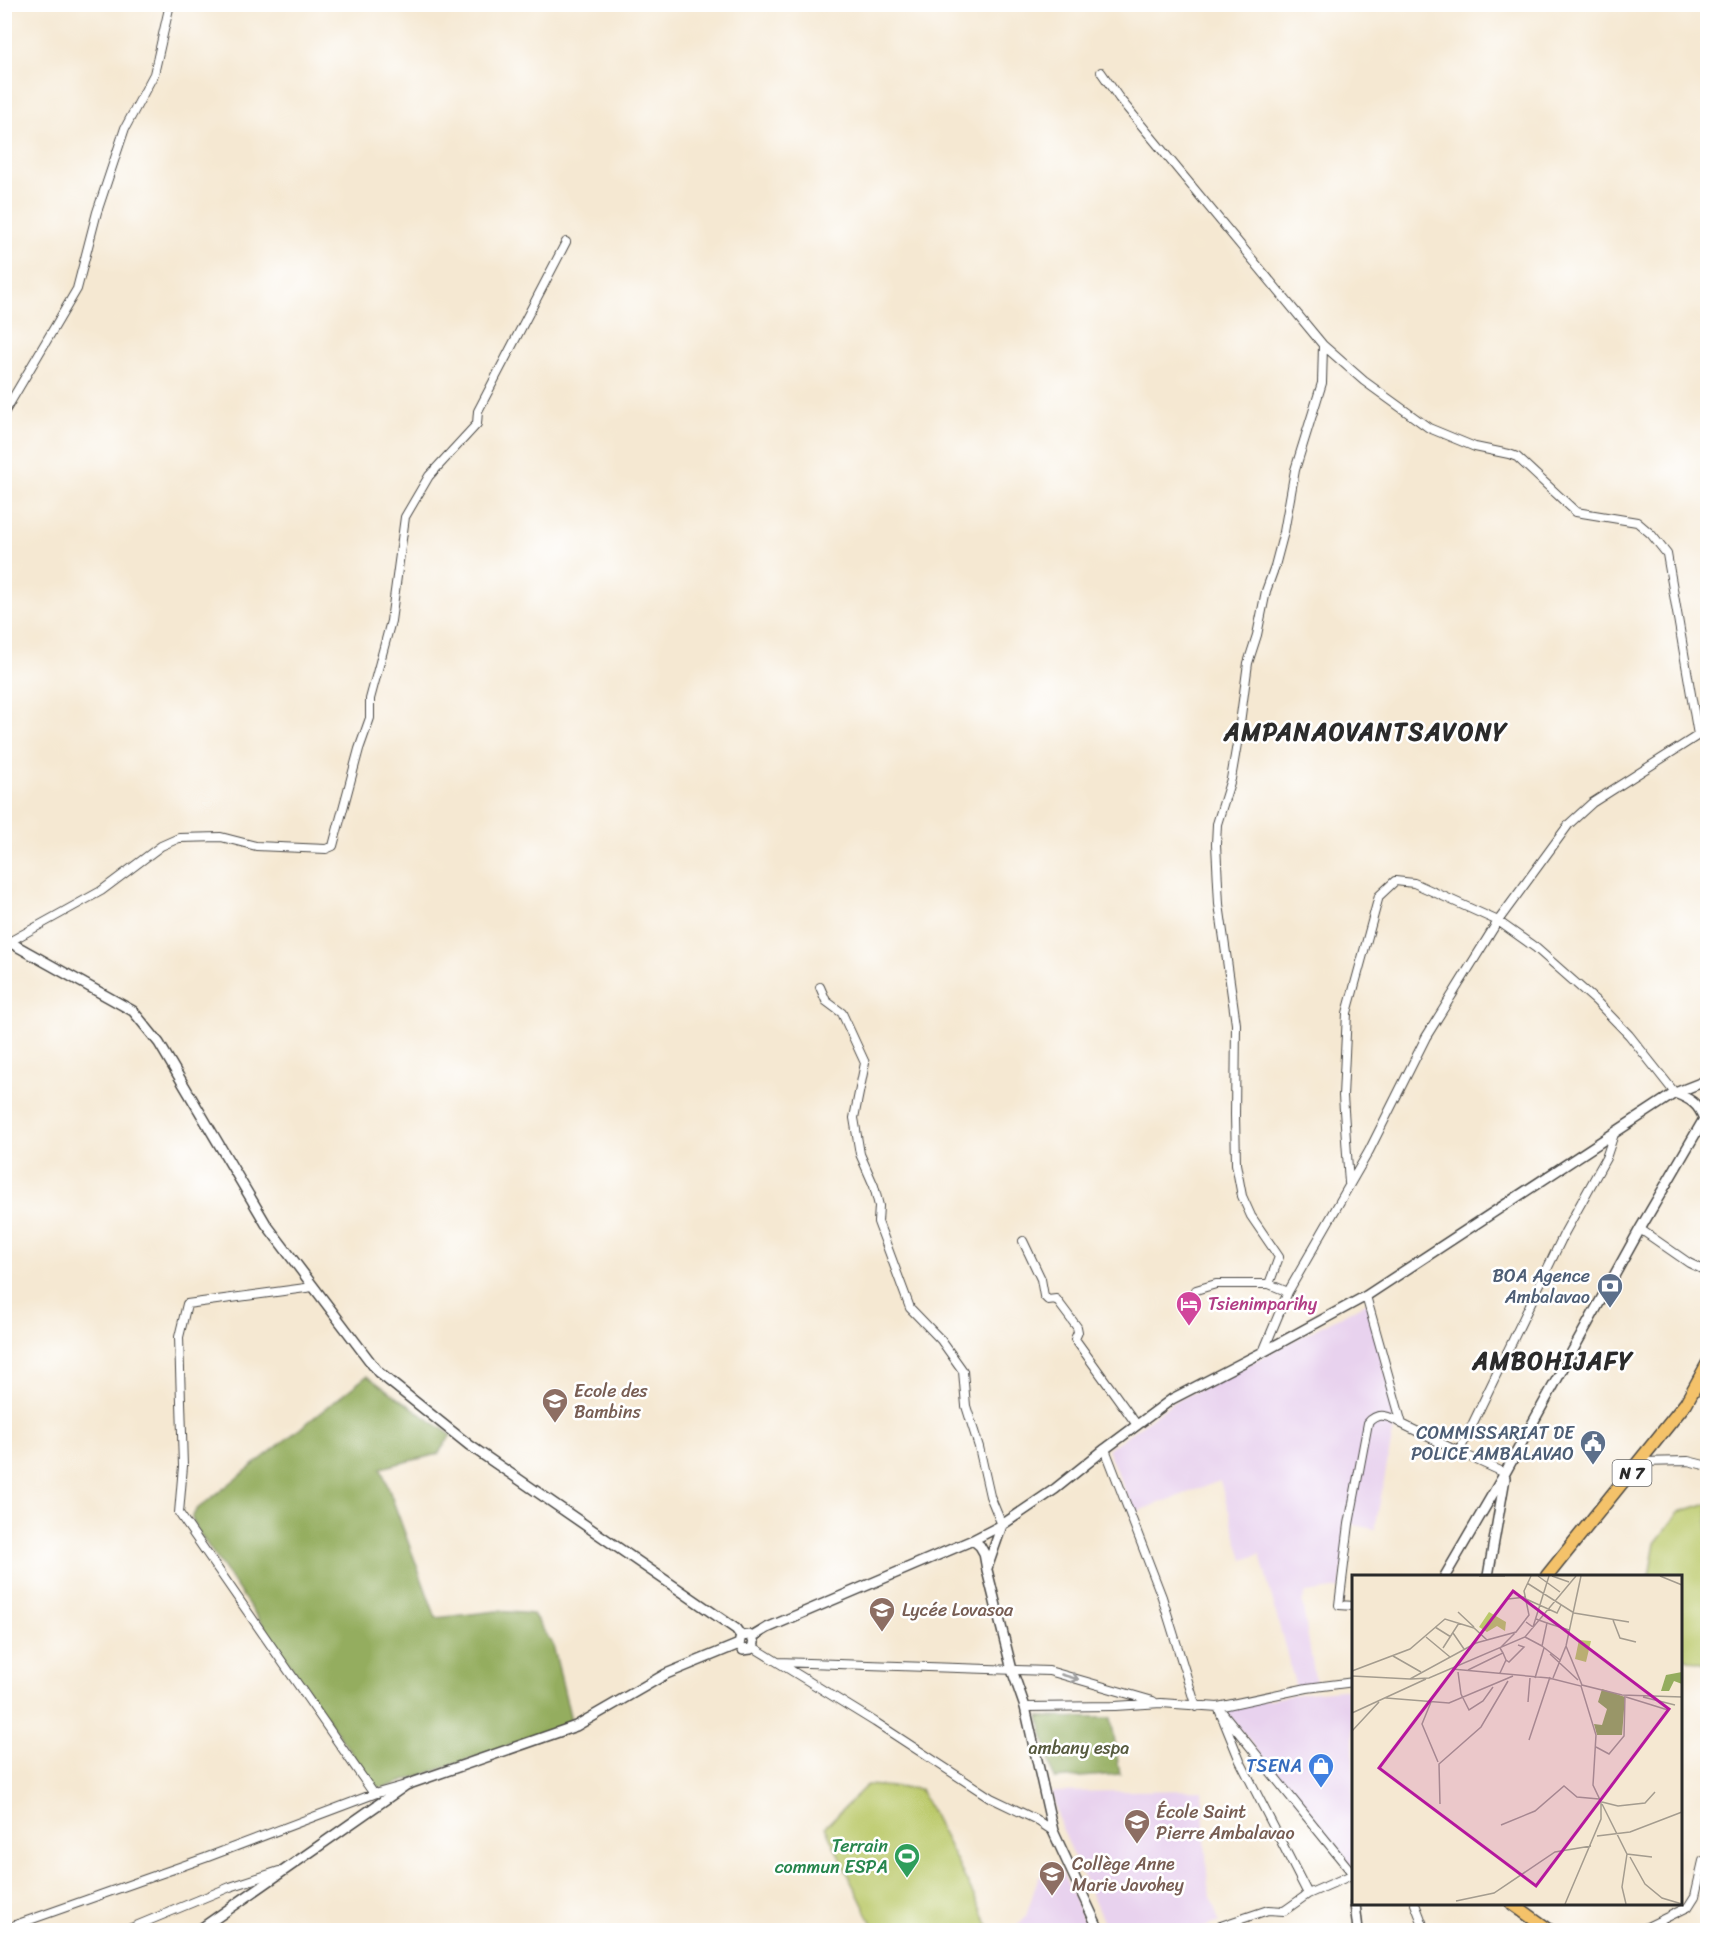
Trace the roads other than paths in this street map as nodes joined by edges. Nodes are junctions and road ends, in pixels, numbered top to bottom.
1 (170, 4) edge
2 (1101, 72) dead end
3 (566, 242) dead end
4 (1323, 345) junction
5 (4, 412) edge
6 (1707, 729) edge
7 (1698, 735) junction
8 (1498, 921) junction
9 (7, 940) edge
10 (820, 987) dead end
11 (1707, 1080) edge
12 (1675, 1093) junction
13 (1706, 1116) edge
14 (1614, 1134) junction
15 (1349, 1183) junction
16 (1640, 1229) junction
17 (1023, 1241) dead end
18 (1707, 1272) edge
19 (1269, 1284) junction
20 (313, 1287) junction
21 (1196, 1290) dead end
22 (1288, 1292) junction
23 (1366, 1296) junction
24 (1263, 1352) junction
25 (1707, 1363) edge
26 (1402, 1424) junction
27 (1137, 1425) junction
28 (1105, 1449) junction
29 (1459, 1452) junction
30 (1640, 1462) junction
31 (1707, 1466) edge
32 (1505, 1473) junction
33 (1002, 1525) junction
34 (972, 1540) junction
35 (987, 1570) junction
36 (1446, 1575) edge
37 (1488, 1575) edge
38 (1547, 1575) edge
39 (1352, 1606) edge
40 (740, 1640) junction
41 (753, 1642) junction
42 (778, 1662) junction
43 (1012, 1670) junction
44 (1352, 1682) edge
45 (1161, 1703) junction
46 (1025, 1707) junction
47 (1196, 1707) junction
48 (1218, 1707) junction
49 (406, 1785) junction
50 (374, 1794) junction
51 (1053, 1831) junction
52 (1703, 1861) dead end
53 (286, 1869) junction
54 (1352, 1872) edge
55 (1352, 1873) edge
56 (1308, 1894) junction
57 (1356, 1905) edge
58 (1415, 1905) edge
59 (1514, 1905) edge
60 (4, 1929) edge
61 (126, 1930) edge
62 (199, 1930) edge
63 (1099, 1930) edge
64 (1209, 1930) edge
65 (1358, 1930) edge
66 (1425, 1930) edge
67 (1549, 1930) edge
68 (1641, 1930) edge

1 - 5 street
2 - 4 street
3 - 9 street
4 - 7 street
4 - 19 street
6 - 7 street
7 - 8 street
8 - 12 street
8 - 15 street
8 - 15 street
9 - 20 street
10 - 33 street
11 - 12 street
12 - 13 street
12 - 14 street
13 - 16 street
14 - 23 street
14 - 29 street
15 - 22 street
16 - 18 street
16 - 32 street
17 - 27 street
19 - 21 street
19 - 22 street
20 - 40 street
20 - 50 street
22 - 24 street
23 - 24 street
23 - 26 street
24 - 27 street
25 - 30 main road, N 7
26 - 29 street
26 - 39 street
27 - 28 street
28 - 33 street
28 - 47 street
29 - 32 street
30 - 31 street
30 - 38 main road, N 7
32 - 36 street
32 - 37 street
33 - 34 street
33 - 35 street
34 - 35 street
34 - 41 street
35 - 43 street
40 - 41 street
40 - 41 street
40 - 49 street
41 - 42 street
42 - 43 street
42 - 51 street
43 -> 45 street
43 - 46 street
44 - 48 street
45 - 46 street
45 - 47 street
46 - 51 street
47 - 48 street
48 - 54 street
48 - 56 street
49 - 50 street
49 - 53 street
50 - 60 street
51 - 63 street
52 - 68 street
53 - 61 street
53 - 62 street
55 - 56 street
56 - 64 street
57 - 65 street
58 - 66 street
59 - 67 main road

